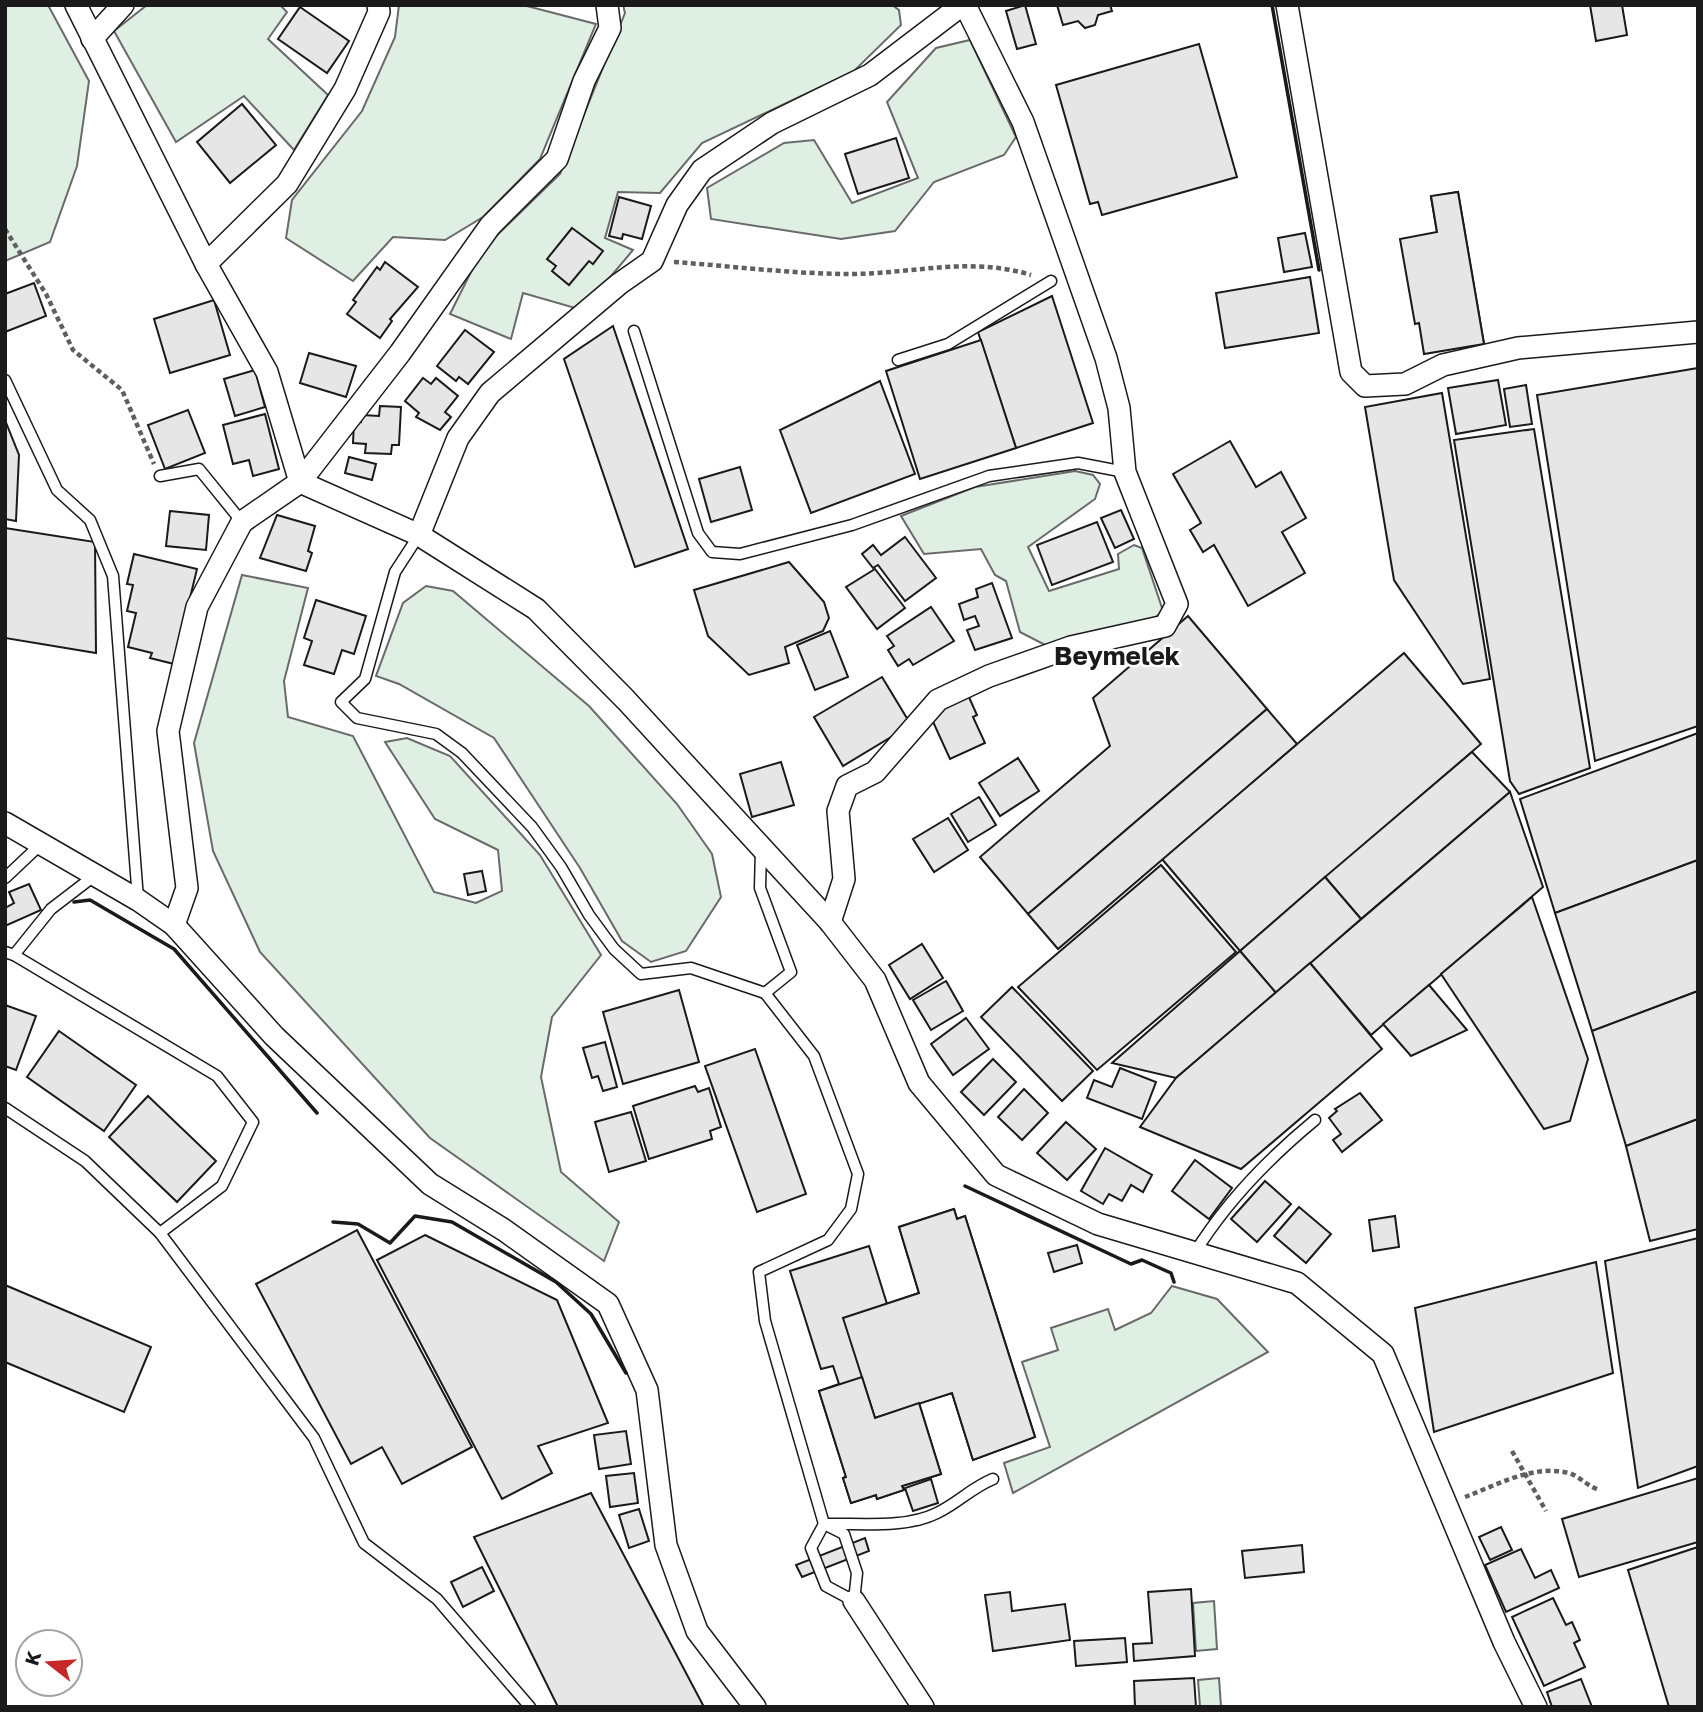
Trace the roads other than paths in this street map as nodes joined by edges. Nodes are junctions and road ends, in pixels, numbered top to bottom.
1 (76, 5) edge
2 (123, 5) edge
3 (379, 5) edge
4 (607, 5) edge
5 (963, 5) edge
6 (1287, 5) edge
7 (92, 38) junction
8 (206, 264) junction
9 (1051, 281) road end
10 (634, 331) dead end
11 (1698, 332) edge
12 (898, 360) dead end
13 (5, 380) edge
14 (1125, 472) junction
15 (160, 476) road end
16 (300, 482) junction
17 (242, 522) junction
18 (419, 535) junction
19 (5, 823) edge
20 (41, 844) junction
21 (761, 850) junction
22 (94, 876) junction
23 (5, 878) edge
24 (138, 900) junction
25 (830, 922) junction
26 (173, 925) junction
27 (10, 953) edge
28 (765, 993) junction
29 (5, 1108) edge
30 (1315, 1120) dead end
31 (160, 1233) junction
32 (1194, 1254) junction
33 (993, 1479) dead end
34 (824, 1524) junction
35 (854, 1601) junction
36 (530, 1707) edge
37 (755, 1707) edge
38 (923, 1707) edge
39 (1536, 1707) edge

1 - 7 street
2 - 7 street
3 - 8 street
4 - 16 street
5 - 14 street
5 - 18 street
6 - 11 street
7 - 8 street
8 - 16 street
9 - 12 lane
10 - 14 lane
13 - 24 lane
14 - 25 street
15 - 17 lane
16 - 17 street
16 - 18 street
17 - 26 street
18 - 21 street
18 - 28 lane
19 - 20 street
20 - 22 street
20 - 23 lane
21 - 25 street
21 - 28 lane
22 - 24 street
22 - 27 lane
24 - 26 street
25 - 32 street
26 - 37 street
27 - 31 lane
28 - 34 lane
29 - 31 lane
30 - 32 lane
31 - 36 lane
32 - 39 street
33 - 34 lane
34 - 35 lane
34 - 35 lane
35 - 38 street

